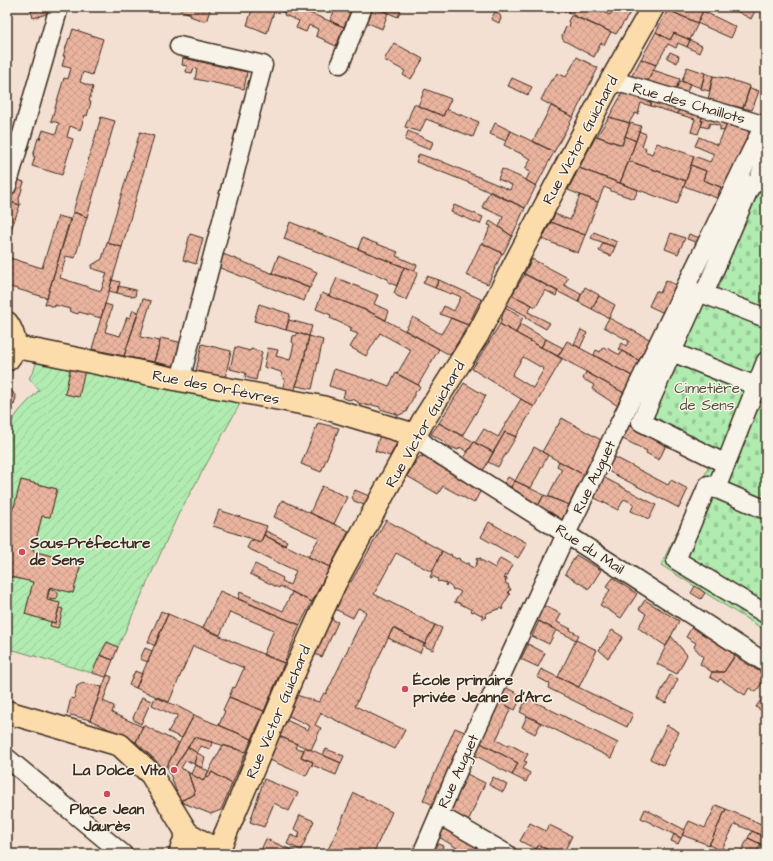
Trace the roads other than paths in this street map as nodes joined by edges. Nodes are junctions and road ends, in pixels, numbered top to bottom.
1 (59, 7) edge
2 (363, 7) edge
3 (653, 7) edge
4 (179, 46) dead end
5 (340, 64) dead end
6 (611, 80) junction
7 (765, 125) edge
8 (766, 160) edge
9 (7, 186) edge
10 (704, 294) junction
11 (766, 318) edge
12 (7, 323) edge
13 (672, 352) junction
14 (11, 354) edge
15 (766, 361) edge
16 (180, 380) junction
17 (761, 388) edge
18 (415, 435) junction
19 (726, 464) junction
20 (716, 489) junction
21 (766, 510) edge
22 (566, 534) junction
23 (766, 614) edge
24 (766, 663) edge
25 (7, 712) edge
26 (7, 758) edge
27 (439, 815) junction
28 (187, 832) junction
29 (217, 852) edge
30 (123, 854) edge
31 (180, 854) edge
32 (422, 854) edge
33 (506, 854) edge

1 - 9 street
2 - 5 street
3 - 6 main road, Rue Victor Guichard
4 - 16 street
6 - 7 street, Rue des Chaillots
6 - 18 main road, Rue Victor Guichard
7 - 22 street, Rue Auguet
8 - 10 street
10 - 11 street
10 - 13 street
12 - 14 main road
13 - 17 street
13 - 19 street
14 - 16 main road, Rue des Orfèvres
15 - 17 street
16 - 18 main road, Rue des Orfèvres
17 - 19 street
18 - 22 street, Rue du Mail
18 - 29 main road, Rue Victor Guichard
19 - 20 street
20 - 21 street
20 - 23 street
22 - 24 street, Rue du Mail
22 - 27 street, Rue Auguet
25 - 28 main road
26 - 30 street
27 - 32 street, Rue Auguet
27 - 33 street
28 - 29 main road, Rue Victor Guichard
28 - 31 main road

